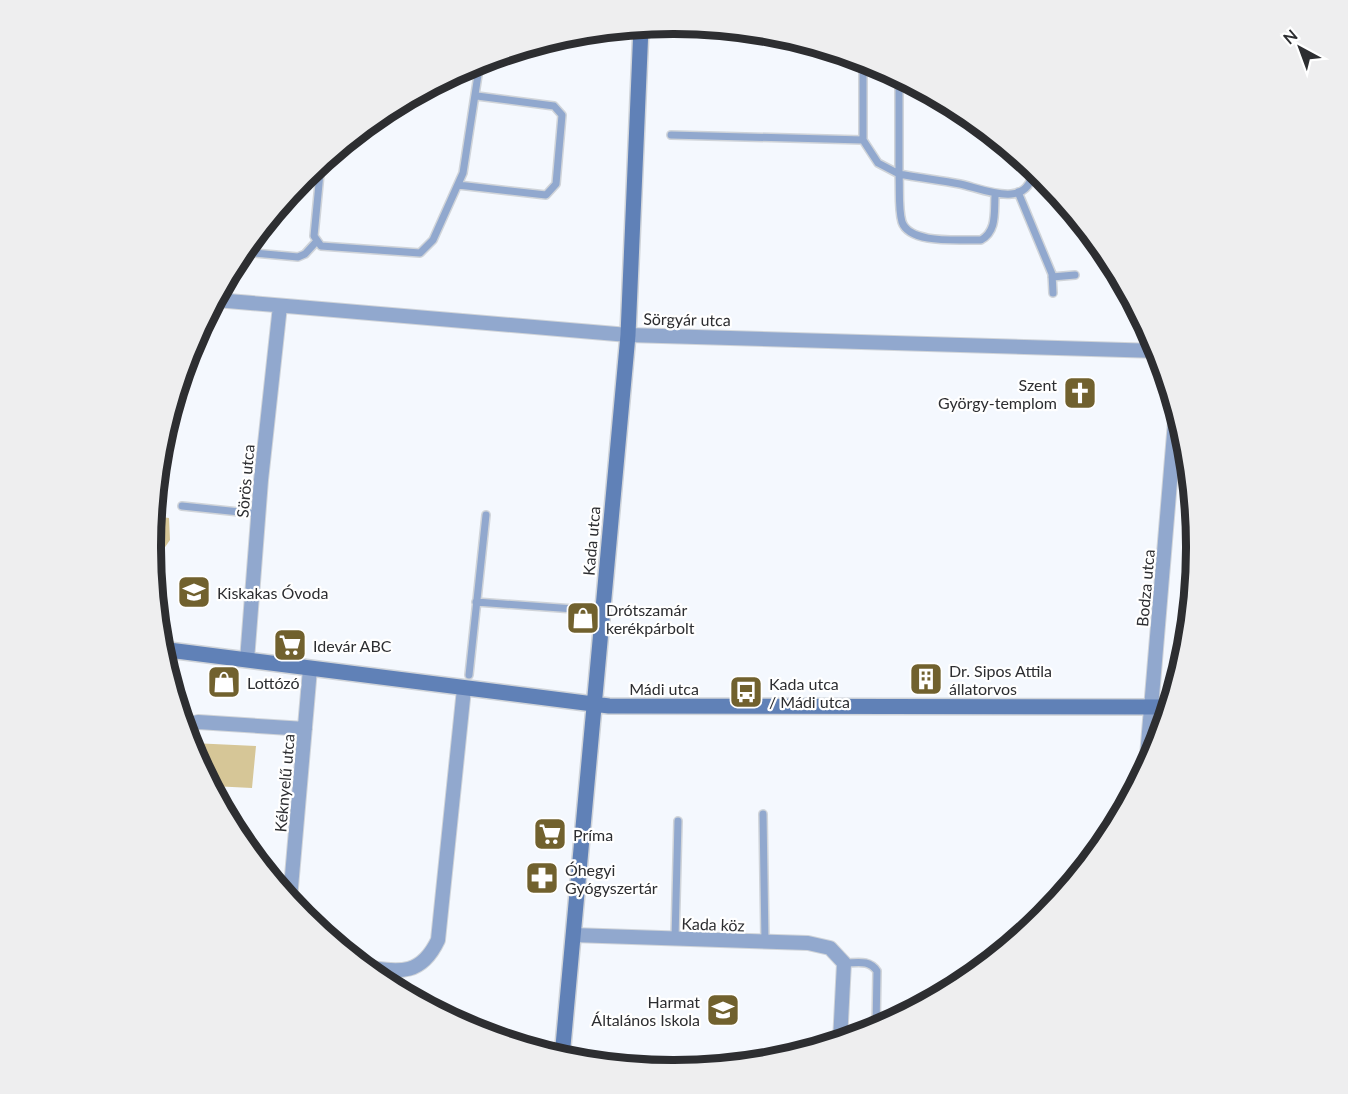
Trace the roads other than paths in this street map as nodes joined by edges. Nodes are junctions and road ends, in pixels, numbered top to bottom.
1 (641, 36) edge
2 (863, 71) edge
3 (479, 74) edge
4 (899, 86) edge
5 (477, 96) junction
6 (671, 135) dead end
7 (863, 140) junction
8 (898, 174) junction
9 (320, 178) edge
10 (1031, 180) edge
11 (458, 185) junction
12 (1018, 192) junction
13 (995, 196) junction
14 (316, 242) junction
15 (254, 253) edge
16 (1076, 275) dead end
17 (1052, 277) junction
18 (1053, 293) dead end
19 (225, 301) edge
20 (280, 306) junction
21 (628, 335) junction
22 (1147, 351) edge
23 (1174, 434) edge
24 (182, 506) dead end
25 (259, 514) junction
26 (486, 514) dead end
27 (476, 602) junction
28 (602, 611) junction
29 (172, 650) edge
30 (247, 660) junction
31 (310, 669) junction
32 (466, 682) junction
33 (594, 704) junction
34 (1151, 707) junction
35 (1161, 707) edge
36 (193, 724) edge
37 (305, 729) junction
38 (1148, 740) edge
39 (763, 814) dead end
40 (678, 820) dead end
41 (291, 887) edge
42 (573, 935) junction
43 (675, 939) junction
44 (765, 942) junction
45 (844, 963) junction
46 (384, 970) edge
47 (876, 1017) edge
48 (840, 1031) edge
49 (563, 1047) edge

1 - 21 street, Kada utca
2 - 7 lane
3 - 5 lane
4 - 8 lane
5 - 11 lane
5 - 11 lane
6 - 7 lane
7 - 8 lane
8 - 13 lane
8 - 13 lane
9 - 14 lane
10 - 12 lane
11 - 14 lane
12 - 13 lane
12 - 17 lane
14 - 15 lane
16 - 17 lane
17 - 18 lane
19 - 20 street, Sörgyár utca
20 - 21 street, Sörgyár utca
20 - 25 street, Sörös utca
21 - 22 street, Sörgyár utca
21 - 28 street, Kada utca
23 - 34 street, Bodza utca
24 - 25 lane
25 - 30 street, Sörös utca
26 - 27 lane
27 - 28 lane
27 - 32 lane
28 - 33 street, Kada utca
29 - 30 street, Mádi utca
30 - 31 street, Mádi utca
31 - 32 street, Mádi utca
31 - 37 street, Kéknyelű utca
32 - 33 street, Mádi utca
32 - 46 street
33 - 34 street, Mádi utca
33 - 42 street, Kada utca
34 - 35 street, Mádi utca
34 - 38 street, Bodza utca
36 - 37 street
37 - 41 street, Kéknyelű utca
39 - 44 lane
40 - 43 lane
42 - 43 street, Kada köz
42 - 49 street, Kada utca
43 - 44 street, Kada köz
44 - 45 street, Kada köz
45 - 47 lane
45 - 48 street

